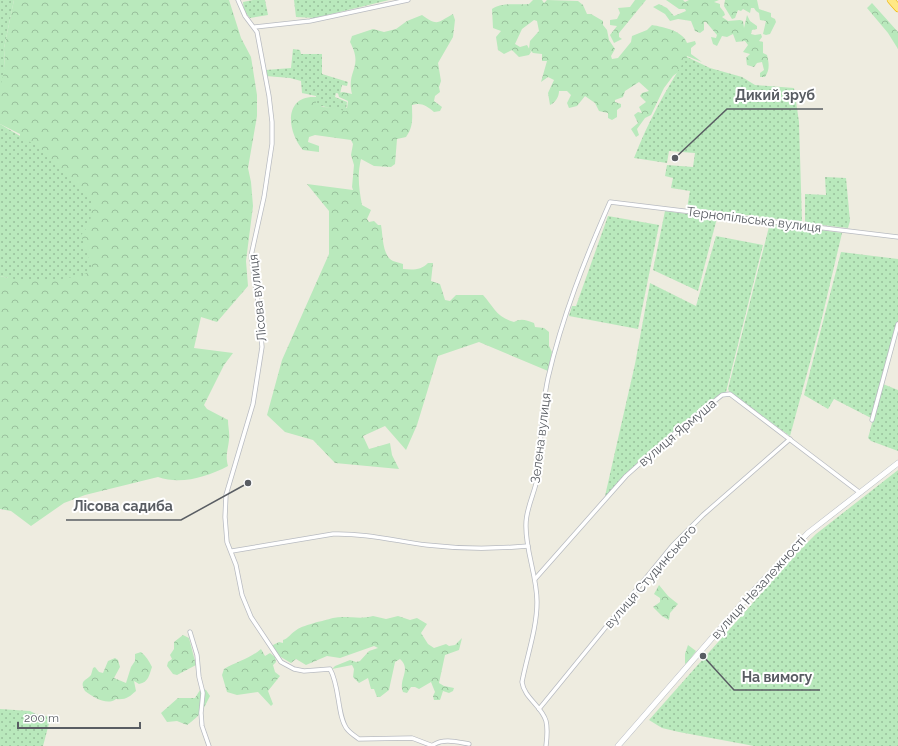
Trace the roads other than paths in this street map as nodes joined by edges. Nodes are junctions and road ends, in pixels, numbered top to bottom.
1 (238, 0) edge
2 (408, 0) edge
3 (891, 0) edge
4 (898, 8) edge
5 (255, 27) junction
6 (610, 202) joint
7 (898, 237) edge
8 (898, 324) edge
9 (872, 420) dead end
10 (790, 439) junction
11 (898, 463) edge
12 (859, 492) junction
13 (528, 546) junction
14 (232, 551) junction
15 (535, 580) junction
16 (190, 632) dead end
17 (539, 709) junction
18 (469, 744) dead end
19 (209, 746) edge
20 (433, 746) edge
21 (546, 746) edge
22 (618, 746) edge

1 - 5 street, Лісова вулиця
2 - 5 street
3 - 4 highway
5 - 14 street, Лісова вулиця
6 - 7 street, Тернопільська вулиця
6 - 13 street, Зелена вулиця
8 - 9 street
10 - 12 street, вулиця Ярмуша
10 - 15 street, вулиця Ярмуша
10 - 17 street, вулиця Студинського
11 - 12 street, вулиця Незалежності
12 - 22 street, вулиця Незалежності
13 - 14 street
13 - 15 street, Зелена вулиця
14 - 20 street, Лісова вулиця
15 - 17 street, Зелена вулиця
16 - 19 street
17 - 21 street, Зелена вулиця
18 - 20 street

